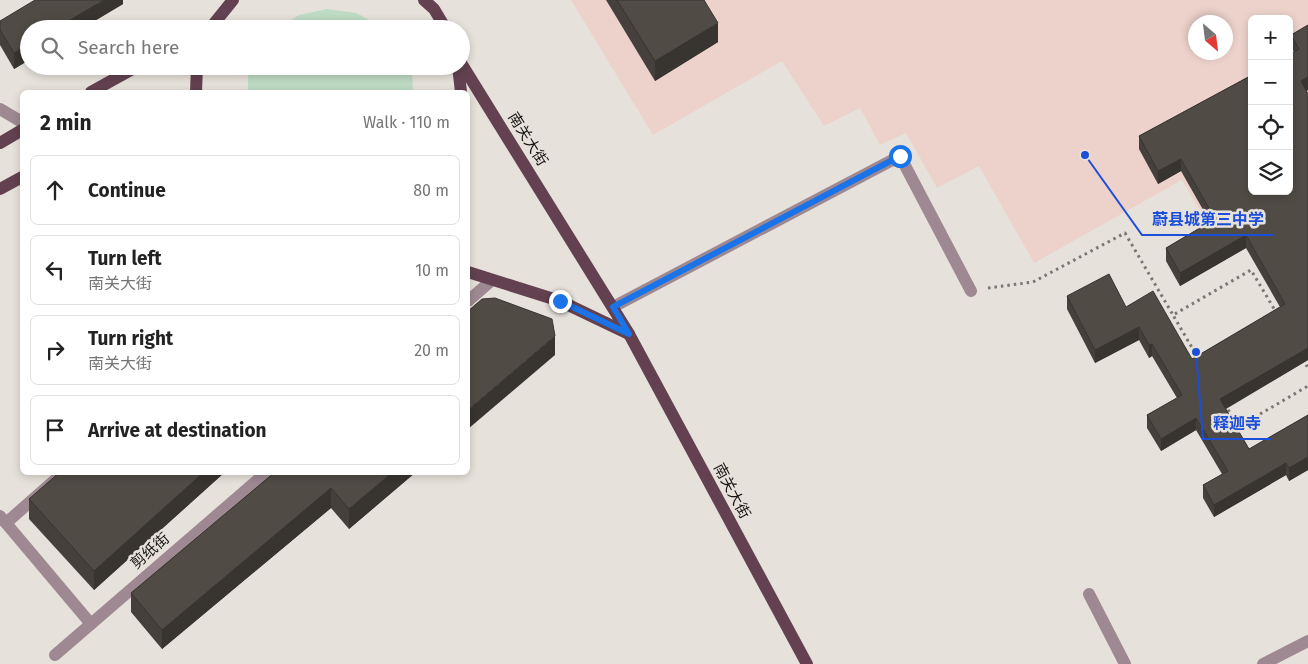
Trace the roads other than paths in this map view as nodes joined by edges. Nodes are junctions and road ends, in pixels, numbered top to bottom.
1 (233, 0) edge
2 (424, 0) edge
3 (431, 5) edge
4 (217, 20) edge
5 (440, 20) edge
6 (122, 75) edge
7 (197, 75) edge
8 (459, 75) edge
9 (469, 75) edge
10 (95, 90) edge
11 (196, 90) edge
12 (461, 90) edge
13 (0, 108) edge
14 (20, 121) edge
15 (20, 131) edge
16 (0, 143) edge
17 (20, 178) edge
18 (0, 189) edge
19 (470, 273) edge
20 (492, 280) junction
21 (971, 291) road end
22 (470, 299) edge
23 (613, 307) junction
24 (629, 334) junction
25 (60, 475) edge
26 (265, 475) edge
27 (3, 519) edge
28 (1089, 594) dead end
29 (91, 624) junction
30 (1308, 641) edge
31 (55, 654) dead end
32 (807, 664) edge
33 (1125, 664) edge
34 (1263, 664) edge

1 - 4 main road
2 - 3 main road
3 - 5 main road
6 - 10 main road
7 - 11 main road
8 - 12 main road
9 - 23 main road, 南关大街
13 - 14 street
15 - 16 main road
17 - 18 main road
19 - 20 main road
20 - 22 street
20 - 24 main road
21 - 23 street
23 - 24 main road, 南关大街
24 - 32 main road, 南关大街
25 - 27 street
26 - 29 street, 剪纸街
27 - 29 street
28 - 33 street
29 - 31 street, 剪纸街
30 - 34 street

